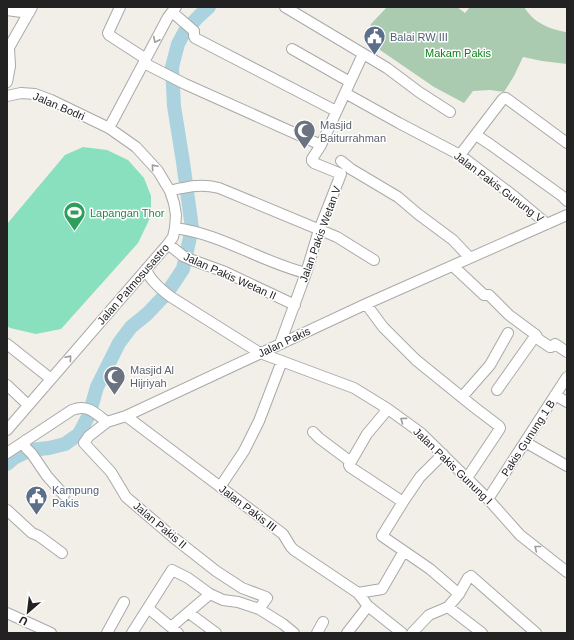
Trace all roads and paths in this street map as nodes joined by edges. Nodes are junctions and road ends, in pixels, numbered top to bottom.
1 (120, 7) edge
2 (285, 7) edge
3 (174, 9) edge
4 (7, 10) edge
5 (30, 10) edge
6 (292, 49) dead end
7 (8, 50) edge
8 (363, 54) junction
9 (145, 61) junction
10 (7, 82) edge
11 (350, 82) junction
12 (345, 93) junction
13 (7, 96) edge
14 (336, 111) junction
15 (450, 112) dead end
16 (109, 128) junction
17 (476, 135) junction
18 (567, 143) edge
19 (321, 145) junction
20 (460, 155) junction
21 (343, 167) junction
22 (170, 191) junction
23 (567, 201) edge
24 (567, 215) edge
25 (547, 224) junction
26 (175, 228) junction
27 (319, 230) junction
28 (168, 244) junction
29 (470, 258) junction
30 (374, 260) dead end
31 (453, 266) junction
32 (146, 269) junction
33 (306, 273) junction
34 (366, 304) junction
35 (294, 306) junction
36 (508, 333) dead end
37 (536, 335) junction
38 (7, 344) edge
39 (280, 344) junction
40 (567, 352) edge
41 (260, 353) junction
42 (282, 361) junction
43 (567, 377) edge
44 (51, 379) junction
45 (7, 385) edge
46 (497, 390) dead end
47 (555, 395) junction
48 (462, 397) junction
49 (567, 402) edge
50 (28, 405) junction
51 (388, 409) junction
52 (126, 416) junction
53 (103, 419) junction
54 (7, 430) edge
55 (313, 432) dead end
56 (525, 442) junction
57 (28, 447) junction
58 (7, 453) edge
59 (442, 454) junction
60 (350, 462) junction
61 (567, 466) edge
62 (467, 478) junction
63 (220, 487) junction
64 (64, 494) dead end
65 (488, 499) junction
66 (403, 502) junction
67 (7, 510) edge
68 (404, 551) junction
69 (62, 553) dead end
70 (567, 572) edge
71 (358, 593) junction
72 (210, 594) junction
73 (459, 594) junction
74 (124, 602) dead end
75 (368, 606) junction
76 (448, 607) junction
77 (148, 608) junction
78 (259, 609) junction
79 (189, 612) junction
80 (7, 613) edge
81 (323, 622) dead end
82 (174, 630) edge
83 (51, 633) edge
84 (107, 633) edge
85 (132, 633) edge
86 (216, 633) edge
87 (294, 633) edge
88 (317, 633) edge
89 (347, 633) edge
90 (402, 633) edge
91 (412, 633) edge
92 (480, 633) edge
93 (536, 633) edge

1 - 9 street
2 - 8 street
3 -> 9 street
3 - 14 street
4 - 5 street
5 - 7 street
6 - 11 street
7 - 10 street
8 - 11 street
8 - 15 street
9 - 16 street
9 - 19 street
11 - 12 street
12 - 14 street
12 - 20 street, Jalan Pakis Gunung V
13 - 16 street, Jalan Bodri
14 - 19 street
22 -> 16 street, Jalan Patmosusastro
17 - 18 street
17 - 20 street
17 - 23 street
19 - 21 street, Jalan Pakis Wetan V
20 - 25 street, Jalan Pakis Gunung V
21 - 27 street, Jalan Pakis Wetan V
21 - 29 street
22 - 26 street, Jalan Patmosusastro
22 - 27 street
24 - 25 street, Jalan Pakis
25 - 29 street, Jalan Pakis
26 - 28 street, Jalan Patmosusastro
26 - 33 street
27 - 30 street
27 - 33 street, Jalan Pakis Wetan V
28 - 32 street, Jalan Patmosusastro
28 - 35 street, Jalan Pakis Wetan II
29 - 31 street, Jalan Pakis
31 - 34 street, Jalan Pakis
31 - 37 street
32 - 41 street, Jalan Pakis Gunung I
44 -> 32 street, Jalan Patmosusastro
33 - 35 street, Jalan Pakis Wetan V
34 - 39 street, Jalan Pakis
34 - 48 street
35 - 39 street, Jalan Pakis Wetan V
36 - 48 street
37 - 40 street
37 - 46 street
38 - 44 street
39 - 41 street, Jalan Pakis
41 - 42 street, Jalan Pakis Gunung I
41 - 52 street, Jalan Pakis
42 - 51 street, Jalan Pakis Gunung I
42 - 63 street
43 - 47 street, Pakis Gunung 1 B
44 - 50 street, Jalan Patmosusastro
45 - 50 street
47 - 49 street
47 - 56 street, Pakis Gunung 1 B
48 - 62 street
50 - 54 street, Jalan Patmosusastro
59 -> 51 street, Jalan Pakis Gunung I
51 - 60 street
52 - 53 street, Jalan Pakis
52 - 63 street, Jalan Pakis III
53 - 57 street
53 - 78 street, Jalan Pakis II
55 - 60 street
56 - 61 street
56 - 65 street, Pakis Gunung 1 B
57 - 58 street
57 - 64 street
59 - 62 street, Jalan Pakis Gunung I
59 - 66 street
60 - 66 street
62 - 65 street, Jalan Pakis Gunung I
63 - 71 street, Jalan Pakis III
70 -> 65 street, Jalan Pakis Gunung I
66 - 68 street
67 - 69 street
68 - 71 street
68 - 73 street
71 - 75 street, Jalan Pakis III
72 - 77 street
72 - 78 street
72 - 79 street
73 - 76 street
73 - 93 street
74 - 84 street
75 - 89 street
75 - 90 street, Jalan Pakis III
76 - 91 street
76 - 92 street
77 - 82 street
77 - 85 street
78 - 87 street
79 - 82 street
79 - 86 street
80 - 83 street
81 - 88 street

